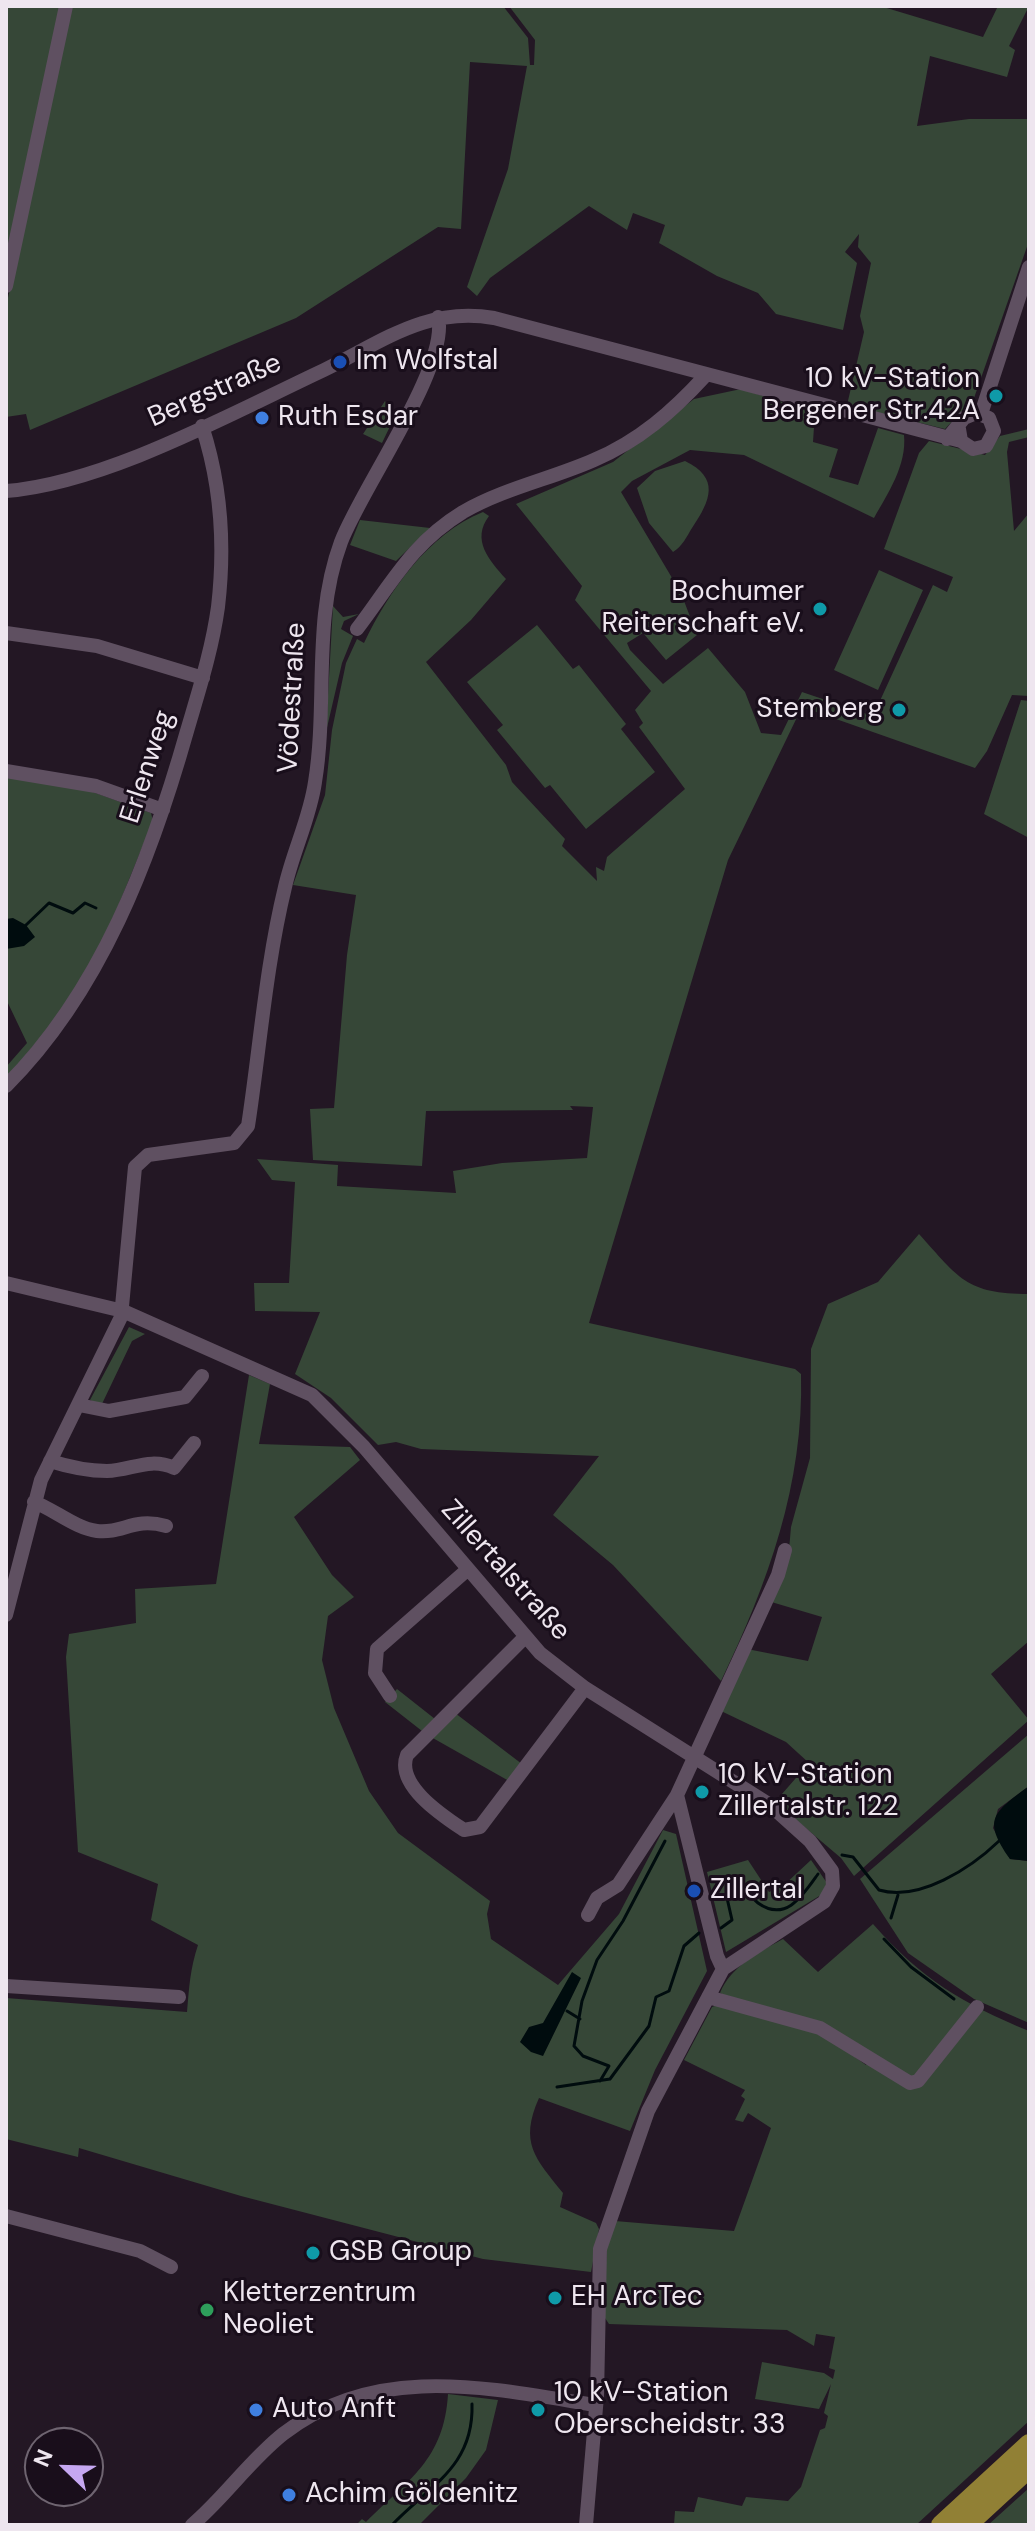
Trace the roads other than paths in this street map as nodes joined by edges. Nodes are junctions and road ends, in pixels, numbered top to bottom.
1 (66, 6) edge
2 (1029, 267) edge
3 (6, 286) edge
4 (438, 317) junction
5 (705, 376) junction
6 (981, 414) junction
7 (202, 426) junction
8 (956, 436) junction
9 (6, 491) edge
10 (357, 629) dead end
11 (6, 633) edge
12 (203, 678) junction
13 (6, 771) edge
14 (163, 810) junction
15 (6, 1086) edge
16 (6, 1283) edge
17 (123, 1311) junction
18 (202, 1376) dead end
19 (79, 1405) junction
20 (194, 1443) dead end
21 (50, 1461) junction
22 (34, 1502) junction
23 (166, 1526) dead end
24 (785, 1550) dead end
25 (467, 1570) junction
26 (6, 1615) edge
27 (525, 1637) junction
28 (585, 1688) junction
29 (390, 1696) dead end
30 (695, 1757) junction
31 (677, 1795) junction
32 (588, 1915) dead end
33 (723, 1969) junction
34 (6, 1986) edge
35 (179, 1997) dead end
36 (708, 1997) junction
37 (977, 2007) dead end
38 (6, 2216) edge
39 (171, 2267) dead end
40 (595, 2405) junction
41 (1029, 2444) edge
42 (1029, 2468) edge
43 (192, 2525) edge
44 (586, 2525) edge
45 (941, 2525) edge
46 (967, 2525) edge

1 - 3 street
2 - 6 street
4 - 5 street
4 - 7 street, Bergstraße
4 - 17 street, Vödestraße
5 - 8 street
5 - 10 street
6 - 8 street
6 - 8 street
7 - 9 street, Bergstraße
7 - 12 street, Erlenweg
11 - 12 street
12 - 14 street, Erlenweg
13 - 14 street
14 - 15 street, Erlenweg
16 - 17 street, Zillertalstraße
17 - 19 street, Vödestraße
17 - 25 street, Zillertalstraße
18 - 19 street
19 - 21 street, Vödestraße
20 - 21 street
21 - 22 street, Vödestraße
22 - 23 street
22 - 26 street, Vödestraße
24 - 30 street
25 - 27 street, Zillertalstraße
25 - 29 street
27 - 28 street, Zillertalstraße
27 - 28 street
28 - 30 street, Zillertalstraße
30 - 31 street
30 - 33 street, Zillertalstraße
31 - 32 street
31 - 33 street
33 - 36 street
34 - 35 street
36 - 37 street
36 - 40 street
38 - 39 street
40 - 43 street
40 - 44 street
41 - 45 highway
42 - 46 highway

